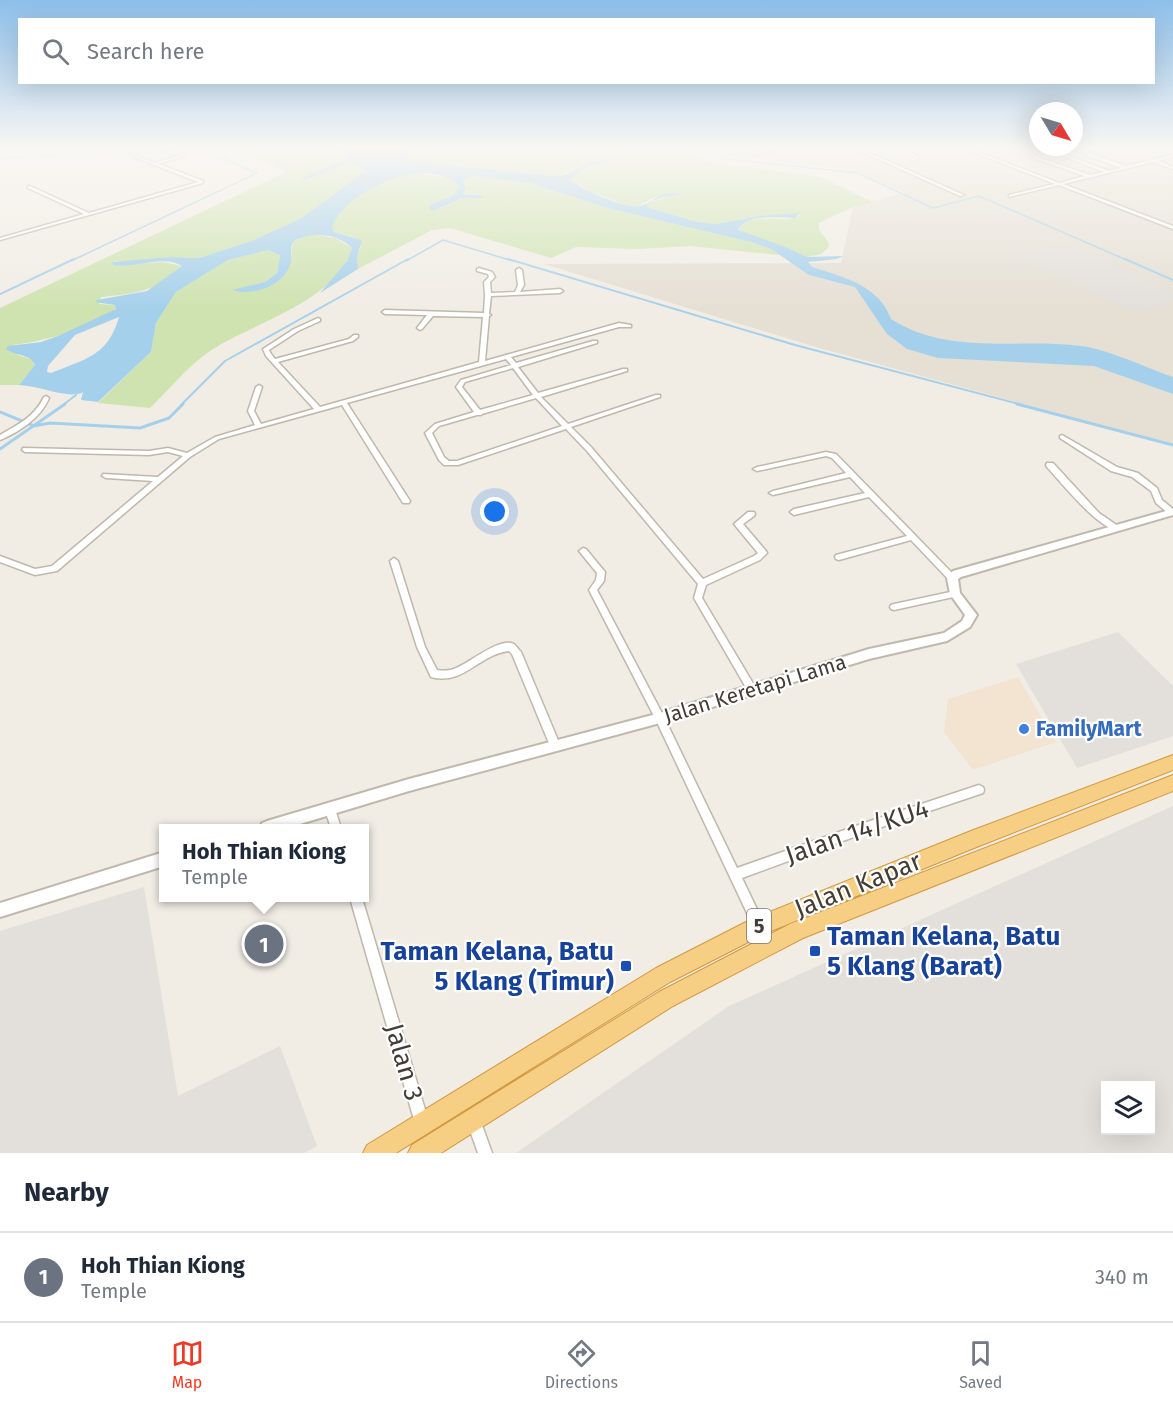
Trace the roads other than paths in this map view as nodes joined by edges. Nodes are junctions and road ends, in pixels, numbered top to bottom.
1 (63, 203) edge
2 (129, 203) edge
3 (1108, 203) edge
4 (88, 214) junction
5 (1173, 228) edge
6 (0, 239) edge
7 (479, 270) dead end
8 (519, 270) dead end
9 (560, 291) dead end
10 (517, 293) junction
11 (488, 295) junction
12 (386, 312) dead end
13 (431, 314) junction
14 (488, 315) junction
15 (318, 320) dead end
16 (629, 326) dead end
17 (420, 328) dead end
18 (356, 336) dead end
19 (596, 342) dead end
20 (508, 357) junction
21 (275, 361) junction
22 (482, 364) junction
23 (514, 366) junction
24 (625, 370) dead end
25 (259, 387) dead end
26 (658, 396) dead end
27 (538, 397) junction
28 (46, 398) dead end
29 (344, 403) junction
30 (320, 410) junction
31 (479, 414) junction
32 (564, 425) junction
33 (259, 426) junction
34 (1062, 437) dead end
35 (0, 438) edge
36 (25, 450) dead end
37 (188, 455) junction
38 (1050, 465) dead end
39 (757, 470) dead end
40 (852, 474) junction
41 (106, 476) dead end
42 (161, 479) junction
43 (773, 493) dead end
44 (870, 494) junction
45 (406, 501) dead end
46 (794, 512) dead end
47 (1173, 512) edge
48 (751, 514) dead end
49 (1115, 528) junction
50 (912, 537) junction
51 (583, 551) dead end
52 (839, 557) dead end
53 (0, 559) edge
54 (394, 561) dead end
55 (952, 578) junction
56 (702, 583) junction
57 (955, 594) junction
58 (894, 607) dead end
59 (751, 688) junction
60 (660, 718) junction
61 (555, 745) junction
62 (1173, 762) edge
63 (1173, 783) edge
64 (979, 790) dead end
65 (330, 810) junction
66 (281, 824) edge
67 (335, 824) edge
68 (159, 861) edge
69 (735, 875) junction
70 (357, 902) edge
71 (0, 910) edge
72 (759, 926) junction
73 (473, 1119) junction
74 (422, 1123) junction
75 (375, 1153) edge
76 (420, 1153) edge
77 (485, 1153) edge

1 - 4 street
2 - 4 street
3 - 5 street
4 - 6 street
7 - 11 street
8 - 10 street
9 - 10 street
10 - 11 street
11 - 14 street
12 - 13 street
13 - 14 street
13 - 17 street
14 - 22 street
15 - 21 street
16 - 20 street
18 - 21 street
19 - 23 street
20 - 22 street
20 - 23 street
21 - 30 street
22 - 29 street
23 - 27 street
23 - 31 street
24 - 27 street
25 - 33 street
26 - 32 street
27 - 31 street
27 - 32 street
28 - 35 street
29 - 30 street
29 - 45 street
30 - 33 street
31 - 32 street
32 - 56 street
33 - 37 street
34 - 47 street
36 - 37 street
37 - 42 street
38 - 49 street
39 - 40 street
40 - 43 street
40 - 44 street
41 - 42 street
42 - 53 street
44 - 46 street
44 - 50 street
47 - 49 street
48 - 56 street
49 - 55 street
50 - 52 street
50 - 55 street
51 - 60 street
54 - 61 street
55 - 57 street, Jalan Keretapi Lama
56 - 59 street
57 - 58 street
57 - 59 street, Jalan Keretapi Lama
59 - 60 street, Jalan Keretapi Lama
60 - 61 street, Jalan Keretapi Lama
60 - 69 street
61 - 65 street, Jalan Keretapi Lama
62 - 72 highway, Jalan Kapar / 5
63 - 73 highway, Jalan Kapar / 5
64 - 69 street, Jalan 14/KU4
65 - 66 street, Jalan Keretapi Lama
65 - 67 street
68 - 71 street
69 - 72 street
70 - 74 street, Jalan 3
72 - 74 highway, Jalan Kapar / 5
73 - 76 highway, Jalan Kapar / 5
73 - 77 street
74 - 75 highway, Jalan Kapar / 5

